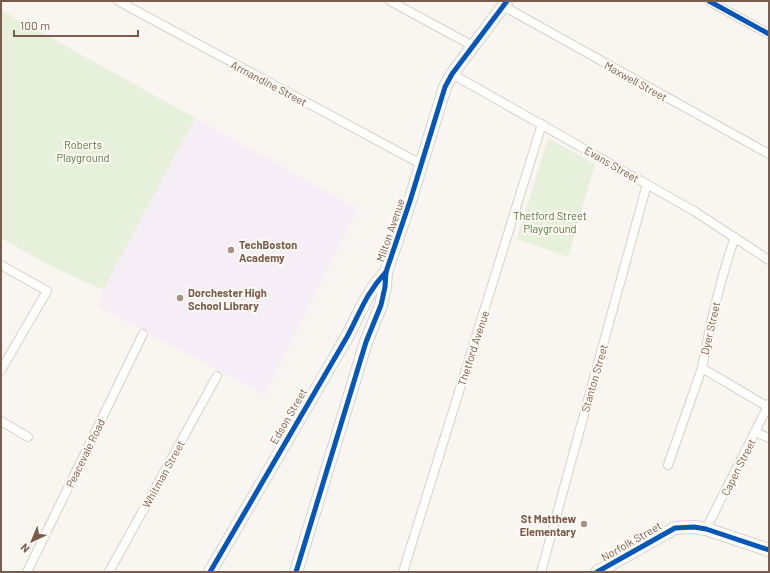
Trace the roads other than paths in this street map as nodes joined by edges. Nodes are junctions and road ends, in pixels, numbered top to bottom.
1 (118, 1) edge
2 (390, 1) edge
3 (708, 1) edge
4 (505, 4) edge
5 (769, 34) edge
6 (473, 46) junction
7 (452, 74) junction
8 (542, 124) junction
9 (769, 154) edge
10 (421, 164) junction
11 (647, 184) junction
12 (734, 237) junction
13 (769, 260) edge
14 (1, 266) edge
15 (386, 272) junction
16 (364, 300) junction
17 (381, 305) junction
18 (355, 318) junction
19 (373, 326) junction
20 (143, 334) dead end
21 (702, 368) junction
22 (1, 369) edge
23 (217, 376) dead end
24 (768, 406) edge
25 (1, 421) edge
26 (755, 432) junction
27 (28, 437) dead end
28 (769, 438) edge
29 (668, 465) dead end
30 (706, 529) junction
31 (769, 550) edge
32 (599, 571) edge
33 (27, 572) edge
34 (109, 572) edge
35 (210, 572) edge
36 (296, 572) edge
37 (403, 572) edge
38 (541, 572) edge

1 - 10 street, Armandine Street
2 - 6 street
3 - 5 street
4 - 6 street, Milton Avenue
4 - 9 street, Maxwell Street
6 - 7 street, Milton Avenue
7 - 8 street, Evans Street
7 - 10 street, Milton Avenue
8 - 11 street, Evans Street
8 - 37 street, Thetford Avenue
10 - 15 street, Milton Avenue
11 - 12 street, Evans Street
11 - 38 street, Stanton Street
12 - 13 street, Evans Street
12 - 21 street, Dyer Street
14 - 22 street
15 - 16 street, Edson Street
15 - 17 street, Milton Avenue
16 - 17 street
16 - 18 street, Edson Street
17 - 19 street, Milton Avenue
18 - 19 street
18 - 35 street, Edson Street
19 - 36 street, Milton Avenue
20 - 33 street, Peacevale Road
21 - 24 street, Dyer Street
21 - 29 street
23 - 34 street, Whitman Street
24 - 26 street, Capen Street
25 - 27 street
26 - 28 street
26 - 30 street, Capen Street
30 - 31 street, Norfolk Street
30 - 32 street, Norfolk Street

